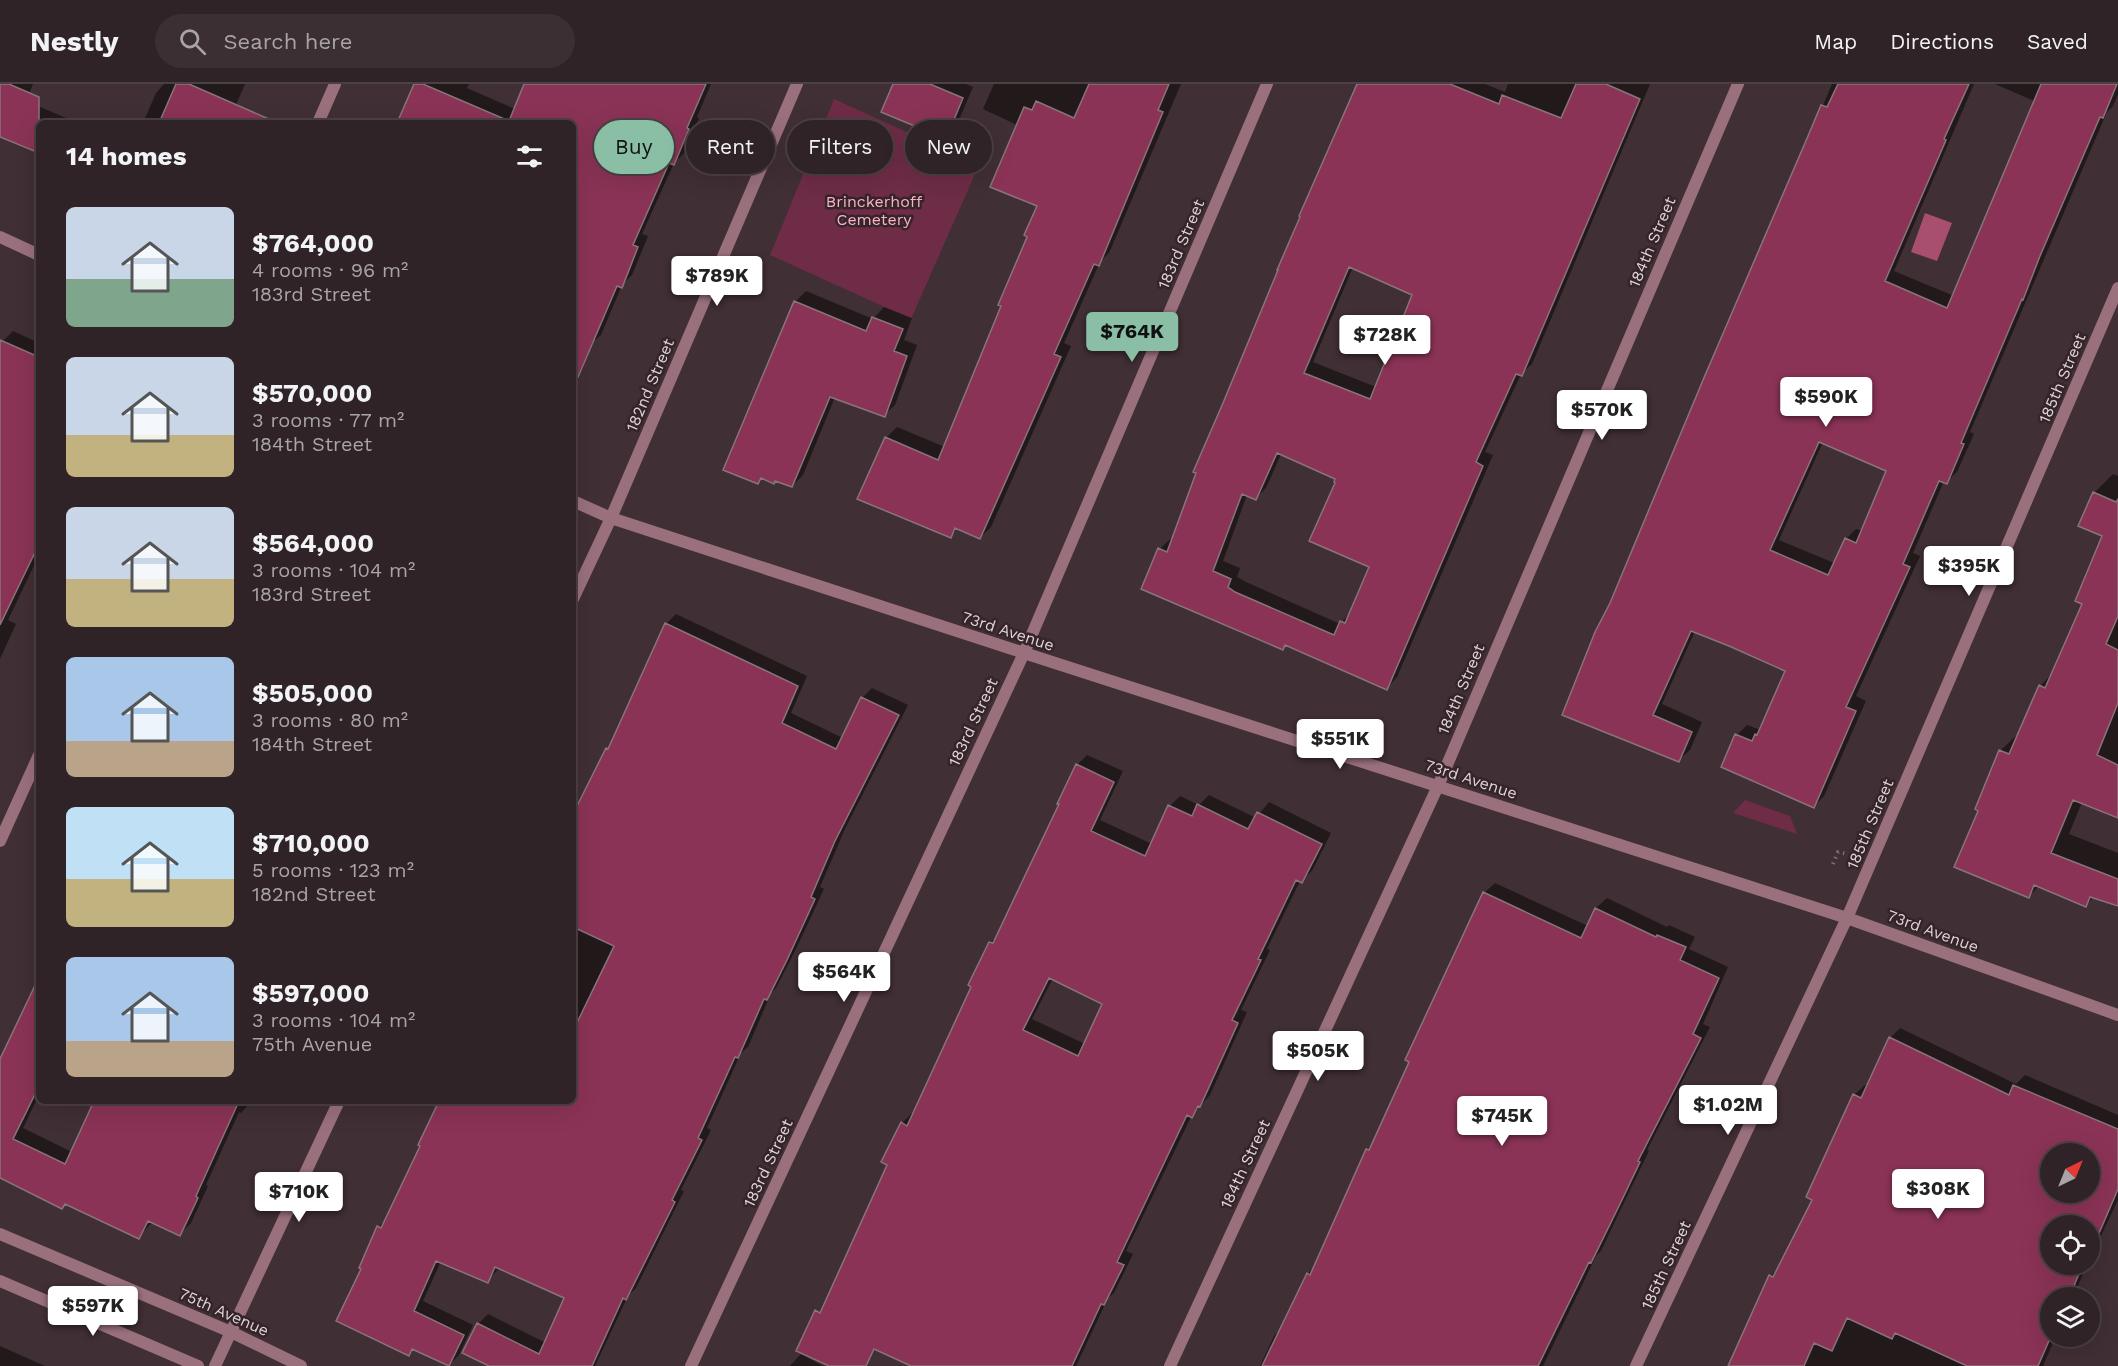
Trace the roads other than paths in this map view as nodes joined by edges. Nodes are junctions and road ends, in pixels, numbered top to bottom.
1 (335, 84) edge
2 (796, 84) edge
3 (1267, 84) edge
4 (1738, 84) edge
5 (319, 120) edge
6 (0, 237) edge
7 (36, 254) edge
8 (2118, 288) edge
9 (576, 502) edge
10 (611, 518) junction
11 (576, 593) edge
12 (1024, 653) junction
13 (36, 762) edge
14 (1438, 786) junction
15 (0, 841) edge
16 (1847, 918) junction
17 (2118, 1015) edge
18 (338, 1104) edge
19 (0, 1234) edge
20 (0, 1281) edge
21 (231, 1332) junction
22 (198, 1366) edge
23 (215, 1366) edge
24 (301, 1366) edge
25 (691, 1366) edge
26 (1170, 1366) edge
27 (1636, 1366) edge

1 - 5 street
2 - 10 street, 182nd Street
3 - 12 street, 183rd Street
4 - 14 street, 184th Street
6 - 7 street
8 - 16 street, 185th Street
9 - 10 street, 73rd Avenue
10 - 11 street, 182nd Street
10 - 12 street, 73rd Avenue
12 - 14 street, 73rd Avenue
12 - 25 street, 183rd Street
13 - 15 street
14 - 16 street, 73rd Avenue
14 - 26 street, 184th Street
16 - 17 street, 73rd Avenue
16 - 27 street, 185th Street
18 - 21 street
19 - 21 street, 75th Avenue
20 - 22 street
21 - 23 street
21 - 24 street, 75th Avenue

